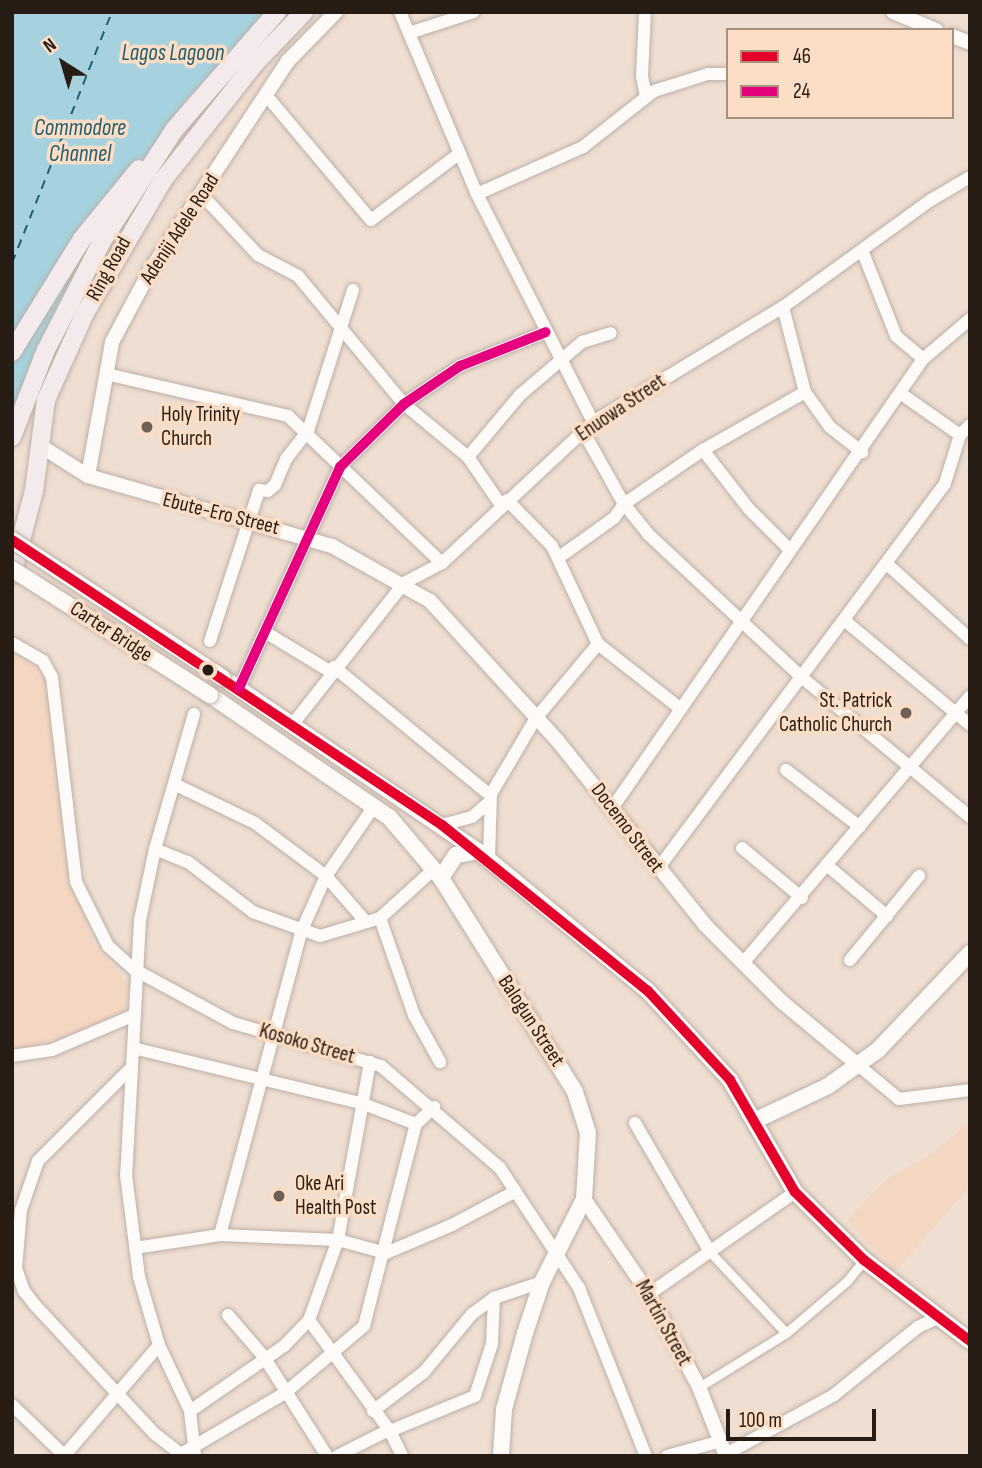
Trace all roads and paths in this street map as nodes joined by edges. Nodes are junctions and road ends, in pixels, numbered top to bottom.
1 (277, 12) edge
2 (304, 12) edge
3 (336, 12) edge
4 (400, 12) edge
5 (474, 12) edge
6 (645, 12) edge
7 (894, 12) edge
8 (931, 28) edge
9 (409, 33) junction
10 (726, 74) edge
11 (266, 95) junction
12 (646, 96) junction
13 (174, 130) junction
14 (460, 153) junction
15 (970, 177) edge
16 (477, 194) junction
17 (202, 195) junction
18 (862, 250) junction
19 (353, 290) dead end
20 (783, 307) junction
21 (970, 319) edge
22 (341, 323) junction
23 (546, 332) junction
24 (611, 333) dead end
25 (12, 352) edge
26 (923, 359) junction
27 (561, 361) junction
28 (106, 374) junction
29 (805, 392) junction
30 (900, 393) junction
31 (404, 404) junction
32 (593, 422) junction
33 (970, 425) edge
34 (307, 431) junction
35 (583, 431) junction
36 (960, 435) junction
37 (12, 436) edge
38 (39, 445) junction
39 (703, 450) junction
40 (862, 452) junction
41 (468, 457) junction
42 (340, 467) junction
43 (88, 476) junction
44 (504, 502) junction
45 (624, 505) junction
46 (248, 519) junction
47 (306, 536) junction
48 (12, 540) edge
49 (789, 548) junction
50 (558, 558) junction
51 (442, 563) junction
52 (887, 564) junction
53 (12, 569) edge
54 (12, 574) edge
55 (404, 583) junction
56 (844, 620) junction
57 (739, 621) junction
58 (265, 632) junction
59 (970, 639) edge
60 (210, 641) dead end
61 (12, 643) edge
62 (598, 644) junction
63 (333, 669) junction
64 (799, 675) junction
65 (239, 688) junction
66 (210, 695) joint
67 (970, 696) edge
68 (681, 709) junction
69 (955, 712) junction
70 (194, 714) dead end
71 (536, 718) junction
72 (292, 725) junction
73 (970, 725) edge
74 (909, 767) junction
75 (786, 770) dead end
76 (174, 784) junction
77 (490, 798) junction
78 (375, 805) junction
79 (613, 807) junction
80 (970, 817) edge
81 (442, 825) junction
82 (860, 827) junction
83 (742, 848) dead end
84 (155, 849) junction
85 (484, 856) junction
86 (829, 867) junction
87 (657, 870) junction
88 (438, 873) junction
89 (326, 876) junction
90 (919, 876) dead end
91 (802, 898) junction
92 (887, 916) junction
93 (380, 918) junction
94 (366, 922) junction
95 (301, 932) junction
96 (970, 953) edge
97 (850, 960) dead end
98 (743, 963) junction
99 (135, 971) junction
100 (132, 1016) junction
101 (276, 1036) junction
102 (133, 1048) junction
103 (12, 1056) edge
104 (370, 1062) junction
105 (440, 1062) dead end
106 (858, 1065) junction
107 (132, 1067) junction
108 (262, 1077) junction
109 (970, 1090) edge
110 (361, 1103) junction
111 (434, 1107) junction
112 (754, 1121) junction
113 (635, 1123) dead end
114 (416, 1124) junction
115 (516, 1191) junction
116 (794, 1192) junction
117 (584, 1199) junction
118 (220, 1235) junction
119 (338, 1240) junction
120 (135, 1248) junction
121 (710, 1252) junction
122 (386, 1253) junction
123 (558, 1259) junction
124 (864, 1260) junction
125 (542, 1282) junction
126 (649, 1294) junction
127 (494, 1298) junction
128 (228, 1315) dead end
129 (939, 1317) junction
130 (309, 1320) junction
131 (786, 1333) junction
132 (970, 1341) edge
133 (159, 1345) junction
134 (333, 1355) junction
135 (264, 1357) junction
136 (699, 1387) junction
137 (116, 1393) junction
138 (285, 1394) junction
139 (12, 1405) edge
140 (190, 1411) junction
141 (373, 1411) junction
142 (389, 1431) junction
143 (724, 1450) edge
144 (195, 1452) edge
145 (64, 1456) edge
146 (327, 1456) edge
147 (337, 1456) edge
148 (402, 1456) edge
149 (501, 1456) edge
150 (646, 1456) edge
151 (667, 1456) edge

1 - 13 main road, Ring Road
2 - 38 main road, Ring Road
3 - 11 street, Adeniji Adele Road
4 - 9 street
5 - 9 street
6 - 12 street
7 - 8 street
9 - 14 street
10 - 12 street
11 - 14 street
11 - 17 street, Adeniji Adele Road
12 - 16 street
13 - 25 main road
13 - 37 main road, Ring Road
14 - 16 street
15 - 18 street, Enuowa Street
16 - 23 street
17 - 22 street
17 - 28 street, Adeniji Adele Road
18 - 20 street, Enuowa Street
18 - 26 street
19 - 22 street
20 - 29 street
20 - 32 street, Enuowa Street
21 - 26 street
22 - 31 street
22 - 34 street
23 - 27 street
23 - 31 street
24 - 27 street
26 - 30 street
27 - 32 street
27 - 41 street
28 - 34 street
28 - 43 street, Adeniji Adele Road
29 - 39 street
29 - 40 street
30 - 36 street
30 - 40 street
31 - 41 street
31 - 42 street
32 - 35 street, Enuowa Street
33 - 36 street
34 - 42 street
34 - 46 street
35 - 44 street, Enuowa Street
35 - 45 street
36 - 52 street
38 - 43 street, Ebute-Ero Street
38 - 54 main road, Ring Road
39 - 45 street
39 - 49 street
40 - 49 street
41 - 44 street
42 - 47 street
42 - 51 street
43 - 46 street, Ebute-Ero Street
44 - 50 street
44 - 51 street, Enuowa Street
45 - 50 street
45 - 57 street
46 - 47 street, Ebute-Ero Street
46 - 60 street
47 - 55 street, Ebute-Ero Street
47 - 58 street
48 - 65 main road, bridge
49 - 57 street
50 - 62 street
51 - 55 street, Enuowa Street
52 - 56 street
52 - 59 street
53 - 66 main road, Carter Bridge, bridge
55 - 63 street, Enuowa Street
55 - 71 street, Docemo Street
56 - 64 street
56 - 69 street
57 - 64 street
57 - 68 street
58 - 63 street
58 - 65 street
61 - 99 street, Kosoko Street
62 - 68 street
62 - 71 street
63 - 72 street, Enuowa Street
63 - 77 street
64 - 74 street
64 - 87 street
65 - 72 main road
66 - 78 main road, Balogun Street
67 - 69 street
68 - 79 street
69 - 73 street
69 - 74 street
70 - 76 street
71 - 77 street
71 - 79 street, Docemo Street
72 - 81 main road
74 - 80 street
74 - 82 street
75 - 82 street
76 - 84 street
76 - 89 street
77 - 81 street
77 - 85 street
78 - 88 main road, Balogun Street
78 - 89 street
79 - 87 street, Docemo Street
81 - 85 main road
82 - 86 street
83 - 91 street
84 - 95 street
84 - 99 street
85 - 88 main road
85 - 112 main road
86 - 91 street
86 - 92 street
87 - 98 street, Docemo Street
88 - 93 street
88 - 117 main road, Balogun Street
89 - 94 street
89 - 95 street
90 - 92 street
91 - 98 street
92 - 97 street
93 - 94 street
93 - 105 street
94 - 95 street
95 - 101 street
96 - 106 main road
98 - 106 street, Docemo Street
99 - 100 street
99 - 101 street, Kosoko Street
100 - 102 street
100 - 103 street
101 - 104 street, Kosoko Street
101 - 108 street
102 - 107 street
102 - 108 street
104 - 110 street
104 - 111 street, Kosoko Street
106 - 109 street
106 - 112 main road
107 - 120 street
107 - 137 street
108 - 110 street
108 - 118 street
110 - 114 street
110 - 119 street
111 - 114 street
111 - 115 street, Kosoko Street
112 - 116 main road
113 - 121 street
114 - 122 street
115 - 122 street
115 - 123 street, Kosoko Street
116 - 121 street
116 - 124 main road
117 - 123 main road, Balogun Street
117 - 126 street, Martin Street
118 - 119 street
118 - 120 street
119 - 122 street
119 - 130 street
120 - 133 street
121 - 126 street
121 - 131 street
122 - 134 street
123 - 125 main road, Balogun Street
123 - 150 street, Kosoko Street
124 - 129 main road
124 - 131 street
125 - 127 street
125 - 149 main road, Balogun Street
126 - 136 street, Martin Street
127 - 141 street
127 - 142 street
128 - 135 street
129 - 132 main road
129 - 143 street
130 - 134 street
130 - 135 street
131 - 136 street
133 - 137 street
133 - 140 street
134 - 138 street
134 - 141 street
135 - 138 street
135 - 140 street
136 - 143 street, Martin Street
137 - 144 street
137 - 145 street
138 - 144 street
138 - 146 street
139 - 145 street
140 - 144 street
141 - 142 street
142 - 147 street
142 - 148 street
143 - 151 street

